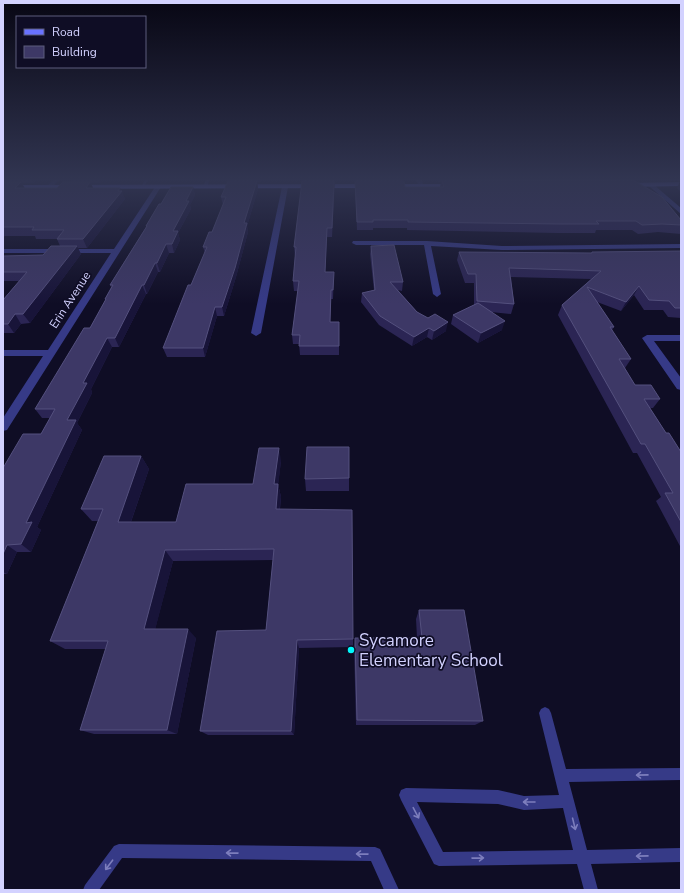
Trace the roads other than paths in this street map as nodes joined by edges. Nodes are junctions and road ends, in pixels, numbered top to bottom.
1 (136, 221) edge
2 (278, 221) edge
3 (356, 243) dead end
4 (427, 243) junction
5 (681, 246) edge
6 (3, 251) edge
7 (116, 251) junction
8 (437, 294) dead end
9 (256, 333) dead end
10 (681, 338) edge
11 (3, 353) edge
12 (50, 353) junction
13 (681, 386) edge
14 (3, 427) edge
15 (545, 713) dead end
16 (681, 774) edge
17 (561, 776) junction
18 (568, 801) junction
19 (681, 856) edge
20 (582, 857) junction
21 (90, 890) edge
22 (392, 890) edge
23 (591, 890) edge

1 - 7 street, Erin Avenue
2 - 9 street
3 - 4 street
4 - 5 street
4 - 8 street
6 - 7 street
7 - 12 street, Erin Avenue
10 - 13 street
11 - 12 street
12 - 14 street, Erin Avenue
15 - 17 lane
16 -> 17 lane
17 - 18 lane
18 -> 20 lane
18 -> 20 lane
19 -> 20 lane
20 - 23 lane
22 -> 21 lane

